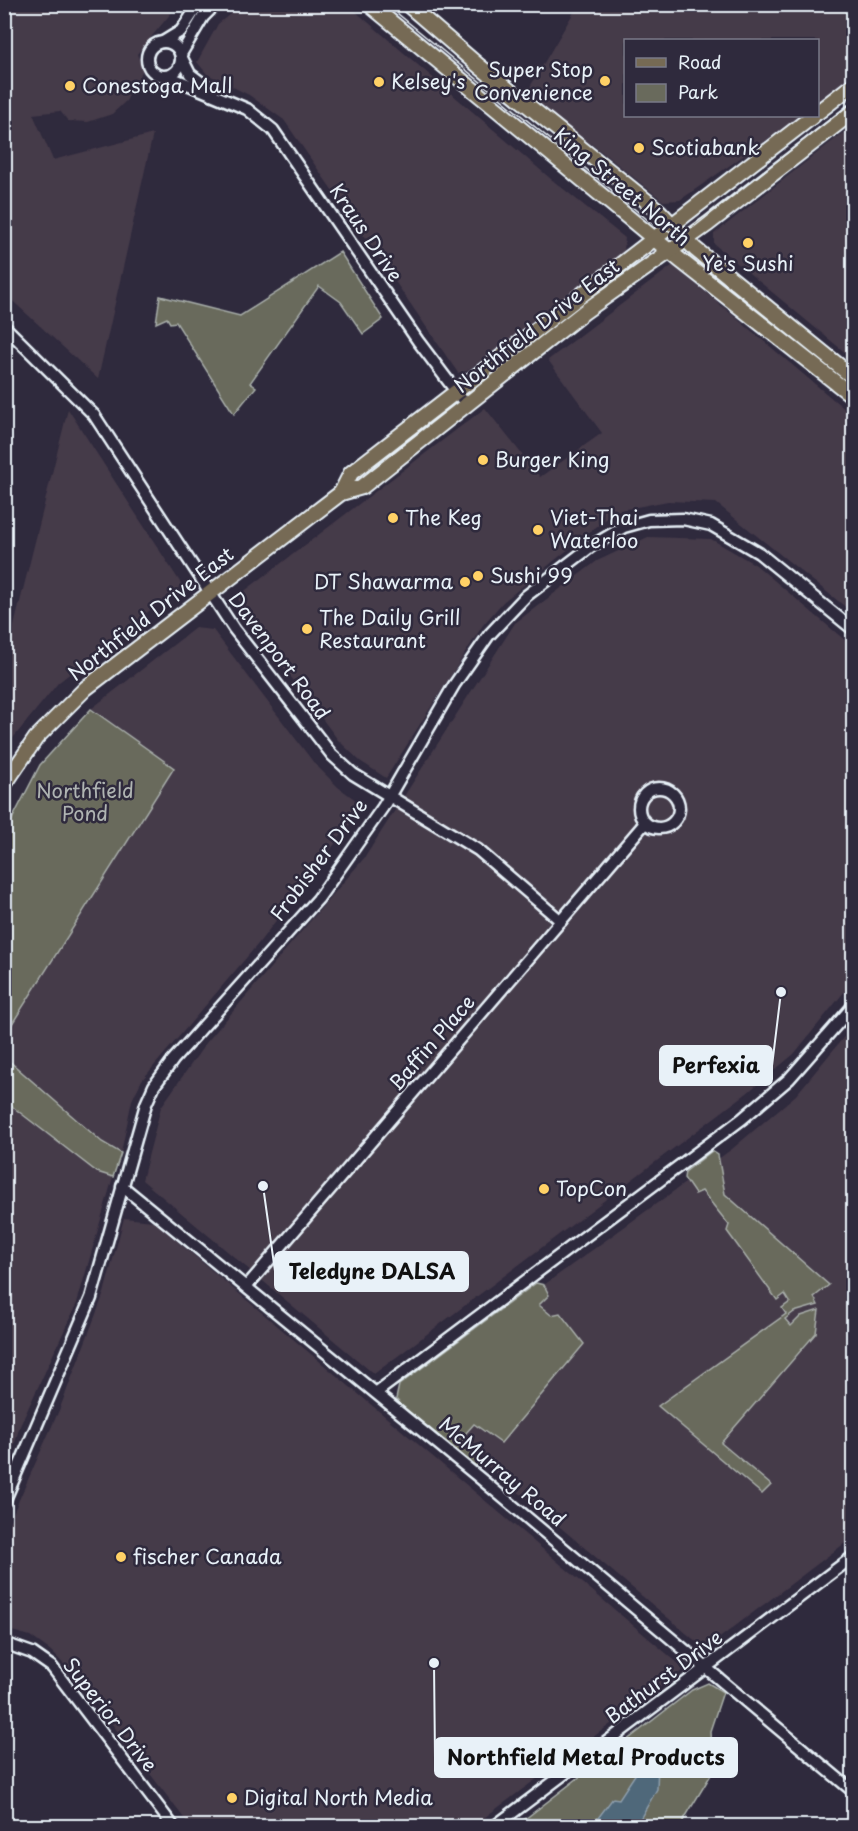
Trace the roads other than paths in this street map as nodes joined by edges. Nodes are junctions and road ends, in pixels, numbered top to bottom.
1 (199, 4) edge
2 (216, 4) edge
3 (369, 4) edge
4 (407, 4) edge
5 (163, 42) junction
6 (181, 56) junction
7 (168, 76) junction
8 (854, 84) edge
9 (220, 97) junction
10 (819, 111) edge
11 (854, 111) edge
12 (812, 117) edge
13 (671, 225) junction
14 (654, 237) junction
15 (686, 240) junction
16 (669, 250) junction
17 (4, 326) edge
18 (854, 378) edge
19 (457, 393) junction
20 (854, 397) edge
21 (467, 406) junction
22 (341, 493) junction
23 (210, 594) junction
24 (854, 630) edge
25 (4, 785) edge
26 (389, 795) junction
27 (645, 822) dead end
28 (561, 921) junction
29 (854, 1005) edge
30 (122, 1186) junction
31 (247, 1286) junction
32 (377, 1392) junction
33 (4, 1502) edge
34 (854, 1556) edge
35 (4, 1643) edge
36 (708, 1667) junction
37 (854, 1792) edge
38 (173, 1827) edge
39 (495, 1827) edge

1 - 5 street
2 - 6 street
3 - 14 main road, King Street North
4 - 13 main road, King Street North
5 - 6 street
5 - 7 street
6 - 7 street
6 - 9 street, Kraus Drive
7 - 9 street, Kraus Drive
8 - 10 main road
9 - 19 street, Kraus Drive
11 - 15 main road, Northfield Drive East
12 - 13 main road, Northfield Drive East
13 - 14 main road, Northfield Drive East
13 - 15 main road, King Street North
14 - 16 main road, King Street North
14 - 19 main road, Northfield Drive East
15 - 16 main road, Northfield Drive East
15 - 18 main road, King Street North
16 - 20 main road, King Street North
16 - 21 main road, Northfield Drive East
17 - 23 street, Davenport Road
19 - 21 street, Kraus Drive
19 - 22 main road, Northfield Drive East
21 - 22 main road, Northfield Drive East
22 - 23 main road, Northfield Drive East
23 - 25 main road, Northfield Drive East
23 - 26 street, Davenport Road
24 - 26 street, Frobisher Drive
26 - 28 street, Davenport Road
26 - 30 street, Frobisher Drive
27 - 28 street, Baffin Place
28 - 31 street, Baffin Place
29 - 32 street
30 - 31 street, McMurray Road
30 - 33 street, Frobisher Drive
31 - 32 street, McMurray Road
32 - 36 street, McMurray Road
34 - 36 street, Bathurst Drive
35 - 38 street, Superior Drive
36 - 37 street, McMurray Road
36 - 39 street, Bathurst Drive

